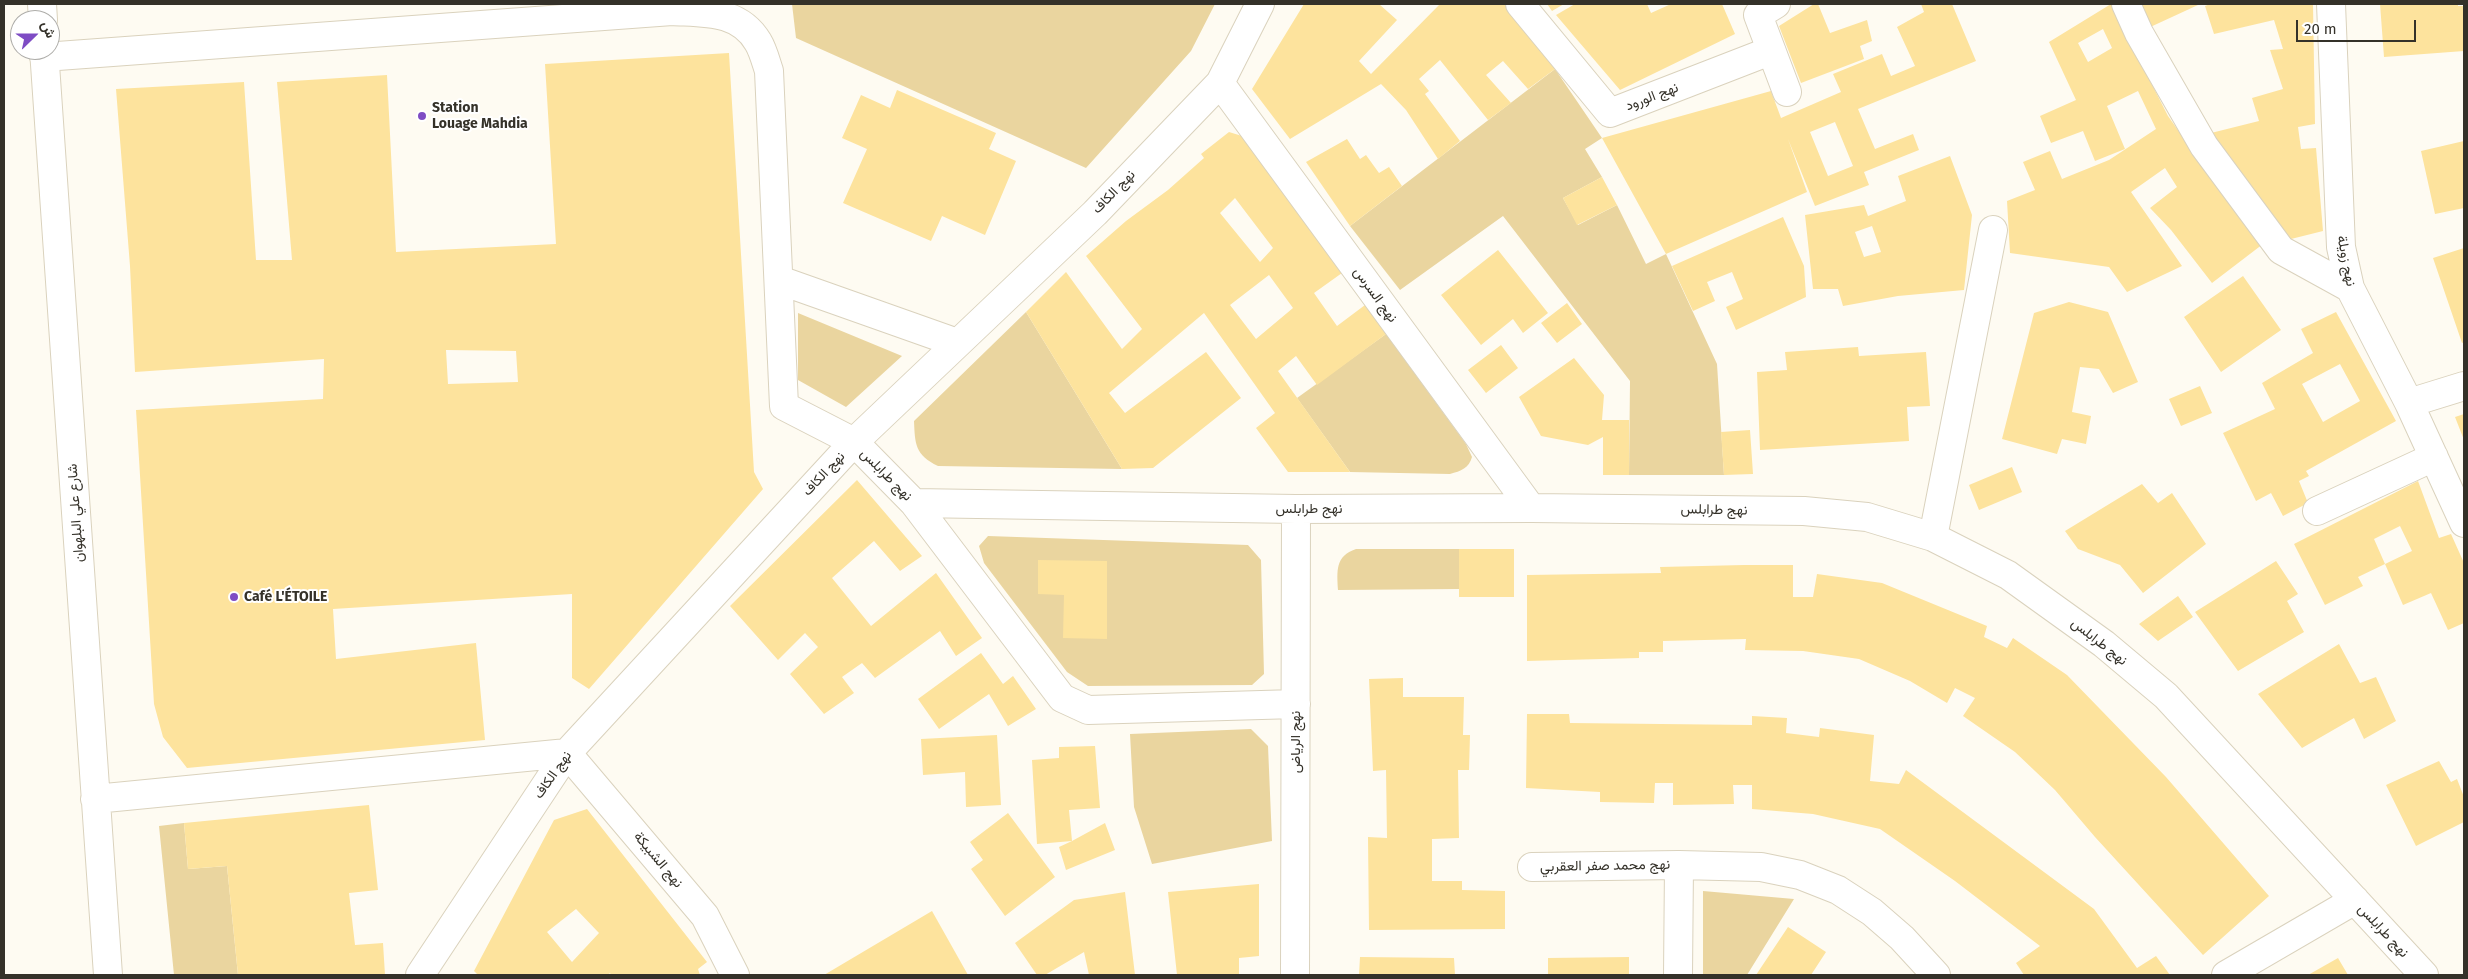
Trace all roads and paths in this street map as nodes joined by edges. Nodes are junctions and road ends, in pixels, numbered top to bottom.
1 (1260, 4) edge
2 (1520, 4) edge
3 (1776, 4) edge
4 (2126, 4) edge
5 (2331, 4) edge
6 (60, 52) edge
7 (1770, 52) junction
8 (44, 60) edge
9 (1220, 83) junction
10 (1787, 92) dead end
11 (1993, 230) dead end
12 (779, 280) junction
13 (2350, 288) junction
14 (957, 343) junction
15 (2464, 386) edge
16 (2409, 403) junction
17 (854, 442) junction
18 (2434, 457) junction
19 (914, 503) junction
20 (1531, 508) junction
21 (1296, 509) junction
22 (2317, 511) dead end
23 (2464, 523) edge
24 (1933, 537) junction
25 (1296, 704) junction
26 (567, 753) junction
27 (95, 799) junction
28 (1678, 865) junction
29 (1532, 867) dead end
30 (2355, 900) junction
31 (108, 975) edge
32 (420, 975) edge
33 (735, 975) edge
34 (1295, 975) edge
35 (1678, 975) edge
36 (1936, 975) edge
37 (2226, 975) edge
38 (2424, 975) edge

1 - 9 street, نهج الكاف
2 - 7 street, نهج الورود
3 - 7 street
4 - 13 street
5 - 13 street, نهج زويلة
6 - 12 street
7 - 10 street
8 - 27 street, شارع علي البلهوان
9 - 14 street, نهج الكاف
9 - 20 street, نهج السرس
11 - 24 street
12 - 14 street
12 - 17 street, نهج طرابلس
13 - 16 street, نهج زويلة
14 - 17 street, نهج الكاف
15 - 16 street
16 - 18 street, نهج زويلة
17 - 19 street, نهج طرابلس
17 - 26 street, نهج الكاف
18 - 22 street
18 - 23 street, نهج زويلة
19 - 21 street, نهج طرابلس
19 - 25 street
20 - 21 street, نهج طرابلس
20 - 24 street, نهج طرابلس
21 - 25 street, نهج الرياض
24 - 30 street, نهج طرابلس
25 - 34 street, نهج الرياض
26 - 27 street
26 - 32 street, نهج الكاف
26 - 33 street, نهج الشبيكة
27 - 31 street, شارع علي البلهوان
28 - 29 street, نهج محمد صفر العقربي
28 - 35 street, نهج محمد صفر العقربي
28 - 36 street, نهج محمد صفر العقربي
30 - 37 street
30 - 38 street, نهج طرابلس

